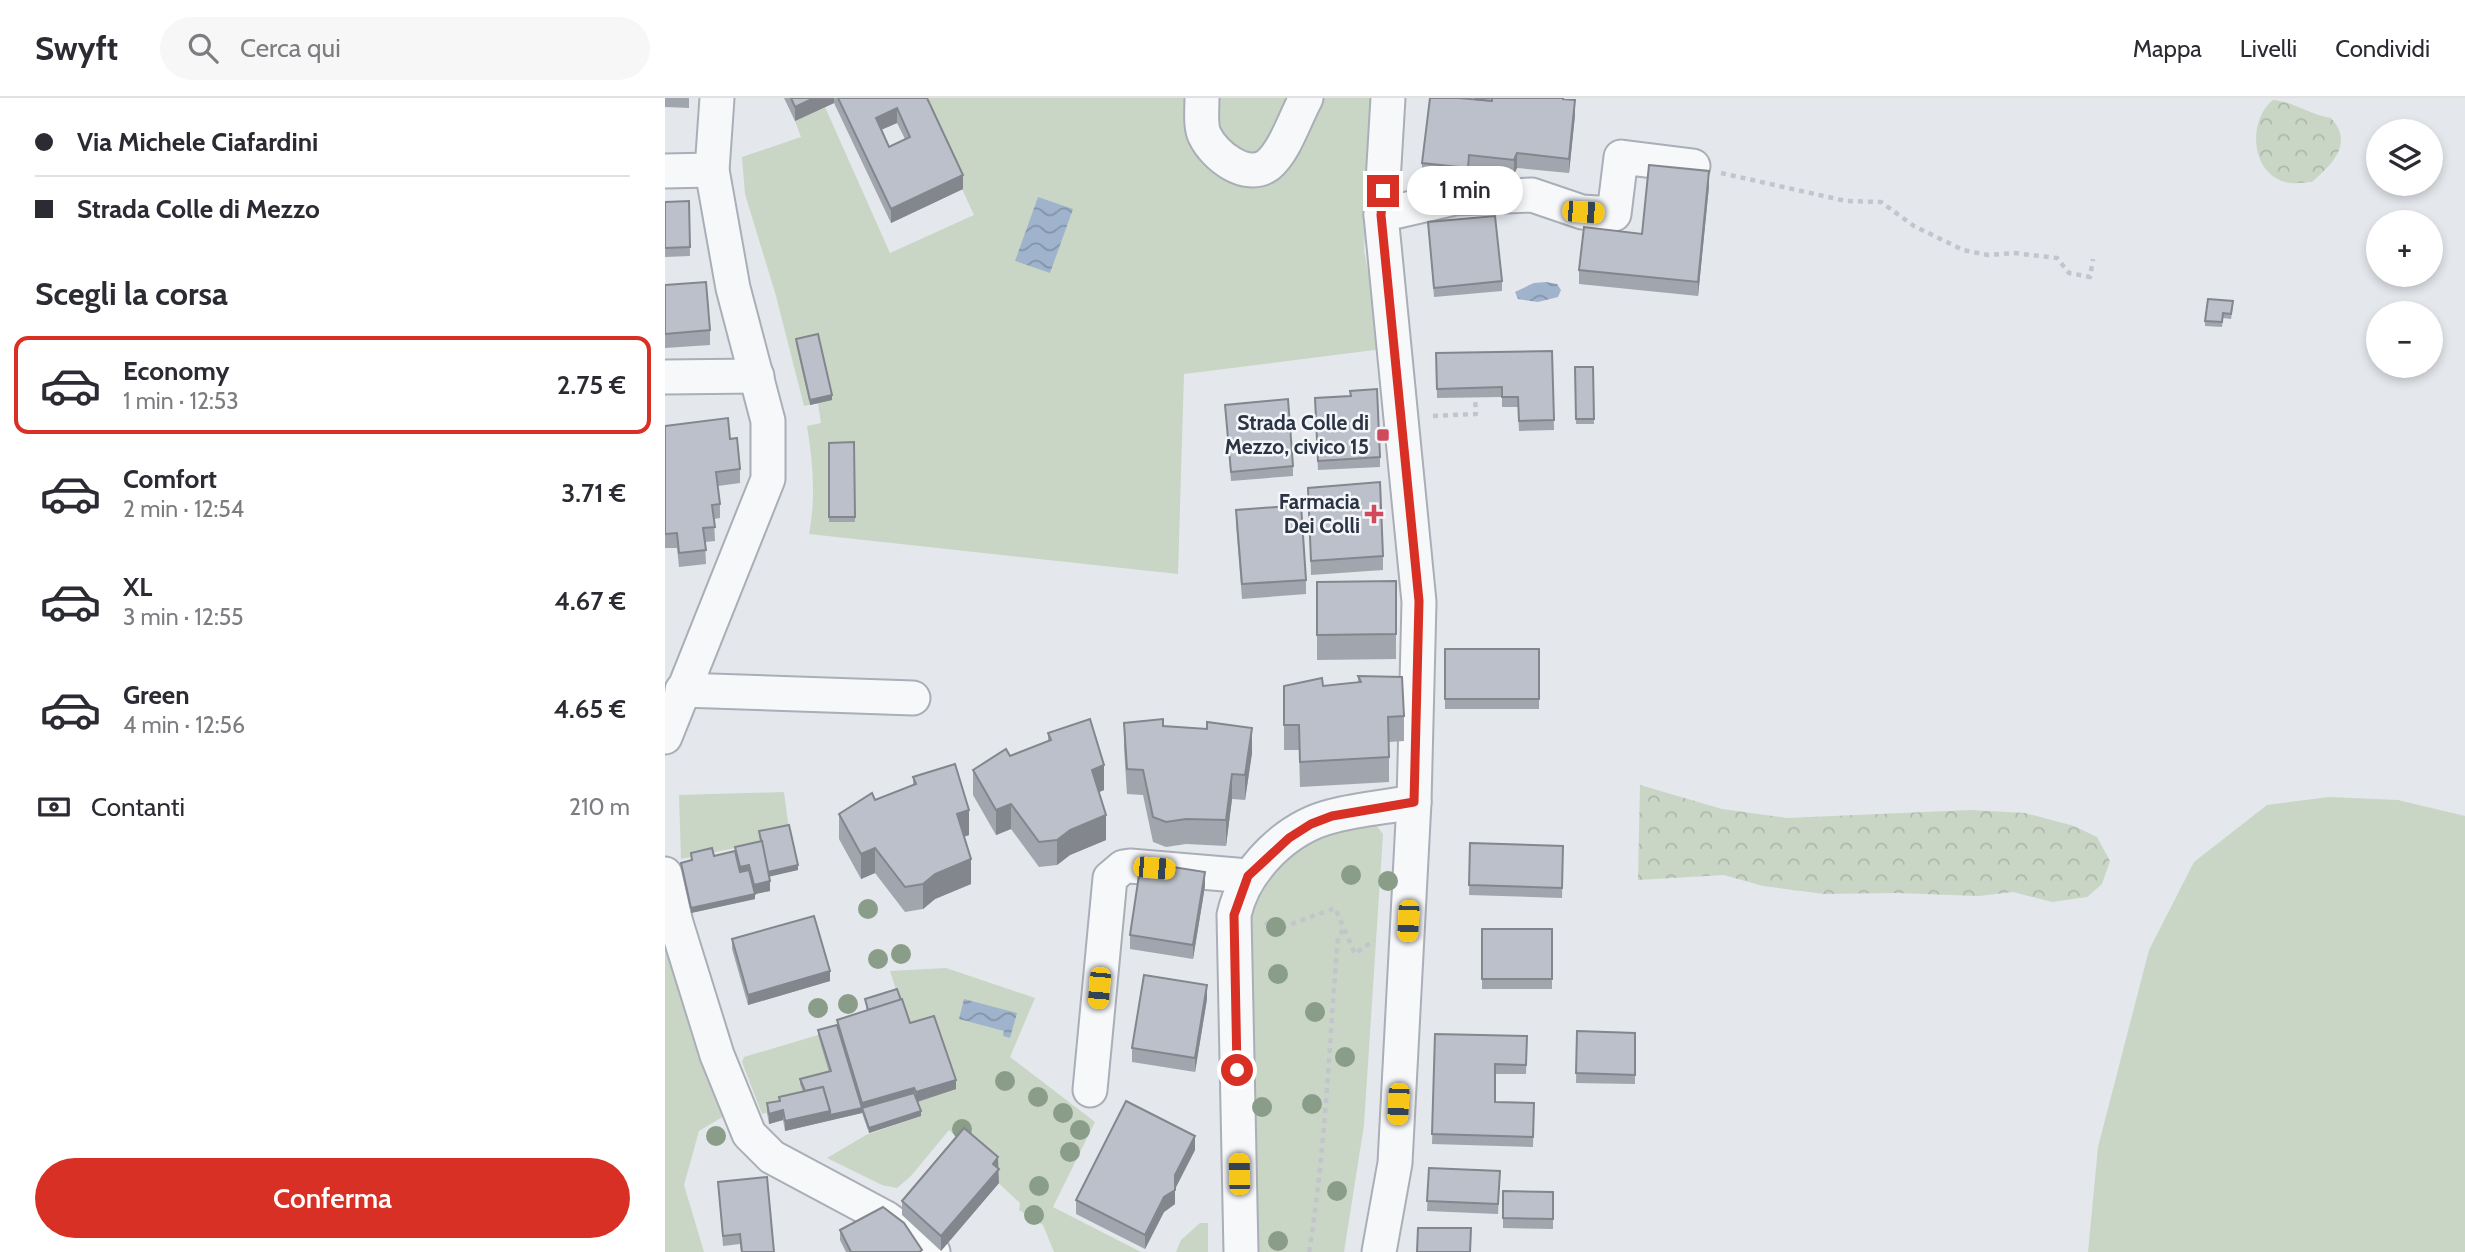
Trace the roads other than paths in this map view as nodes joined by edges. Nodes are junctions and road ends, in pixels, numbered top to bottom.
1 (717, 98) edge
2 (1202, 98) edge
3 (1305, 98) edge
4 (1388, 98) edge
5 (1693, 166) edge
6 (712, 170) junction
7 (665, 171) edge
8 (1381, 215) junction
9 (757, 376) junction
10 (665, 377) edge
11 (683, 690) junction
12 (913, 698) dead end
13 (665, 737) edge
14 (1414, 802) junction
15 (665, 874) edge
16 (1248, 876) junction
17 (1090, 1090) dead end
18 (933, 1252) edge
19 (1241, 1252) edge
20 (1380, 1252) edge

1 - 6 street
2 - 3 street
4 - 8 street
5 - 8 street
6 - 7 street
6 - 9 street
8 - 14 street
9 - 10 street
9 - 11 street
11 - 12 street
11 - 13 street
14 - 16 street
14 - 20 street
15 - 18 street
16 - 17 street
16 - 19 street

